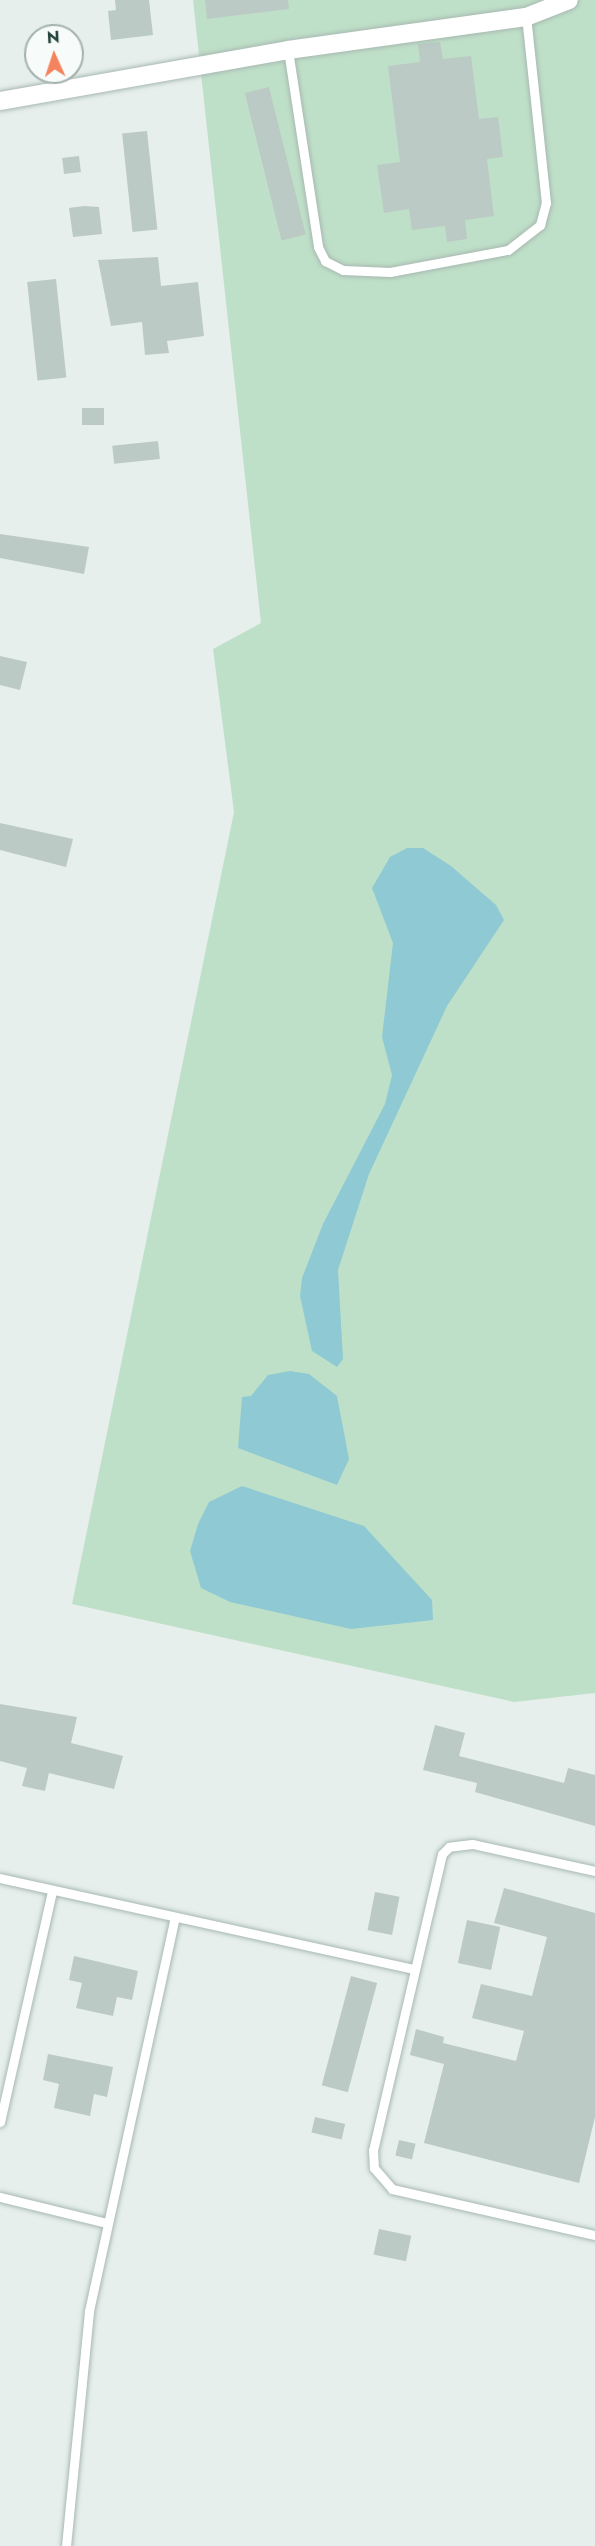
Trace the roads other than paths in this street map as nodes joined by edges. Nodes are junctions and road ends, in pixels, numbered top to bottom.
1 (569, 0) edge
2 (526, 17) junction
3 (288, 50) junction
4 (0, 101) edge
5 (595, 1871) edge
6 (0, 1878) edge
7 (52, 1891) junction
8 (175, 1918) junction
9 (413, 1970) junction
10 (0, 2122) edge
11 (0, 2197) edge
12 (107, 2223) junction
13 (595, 2235) edge
14 (66, 2546) edge

1 - 2 street
2 - 3 street
2 - 3 lane
3 - 4 street
5 - 9 lane
6 - 7 lane
7 - 8 lane
7 - 10 lane
8 - 9 lane
8 - 12 lane
9 - 13 lane
11 - 12 lane
12 - 14 lane

